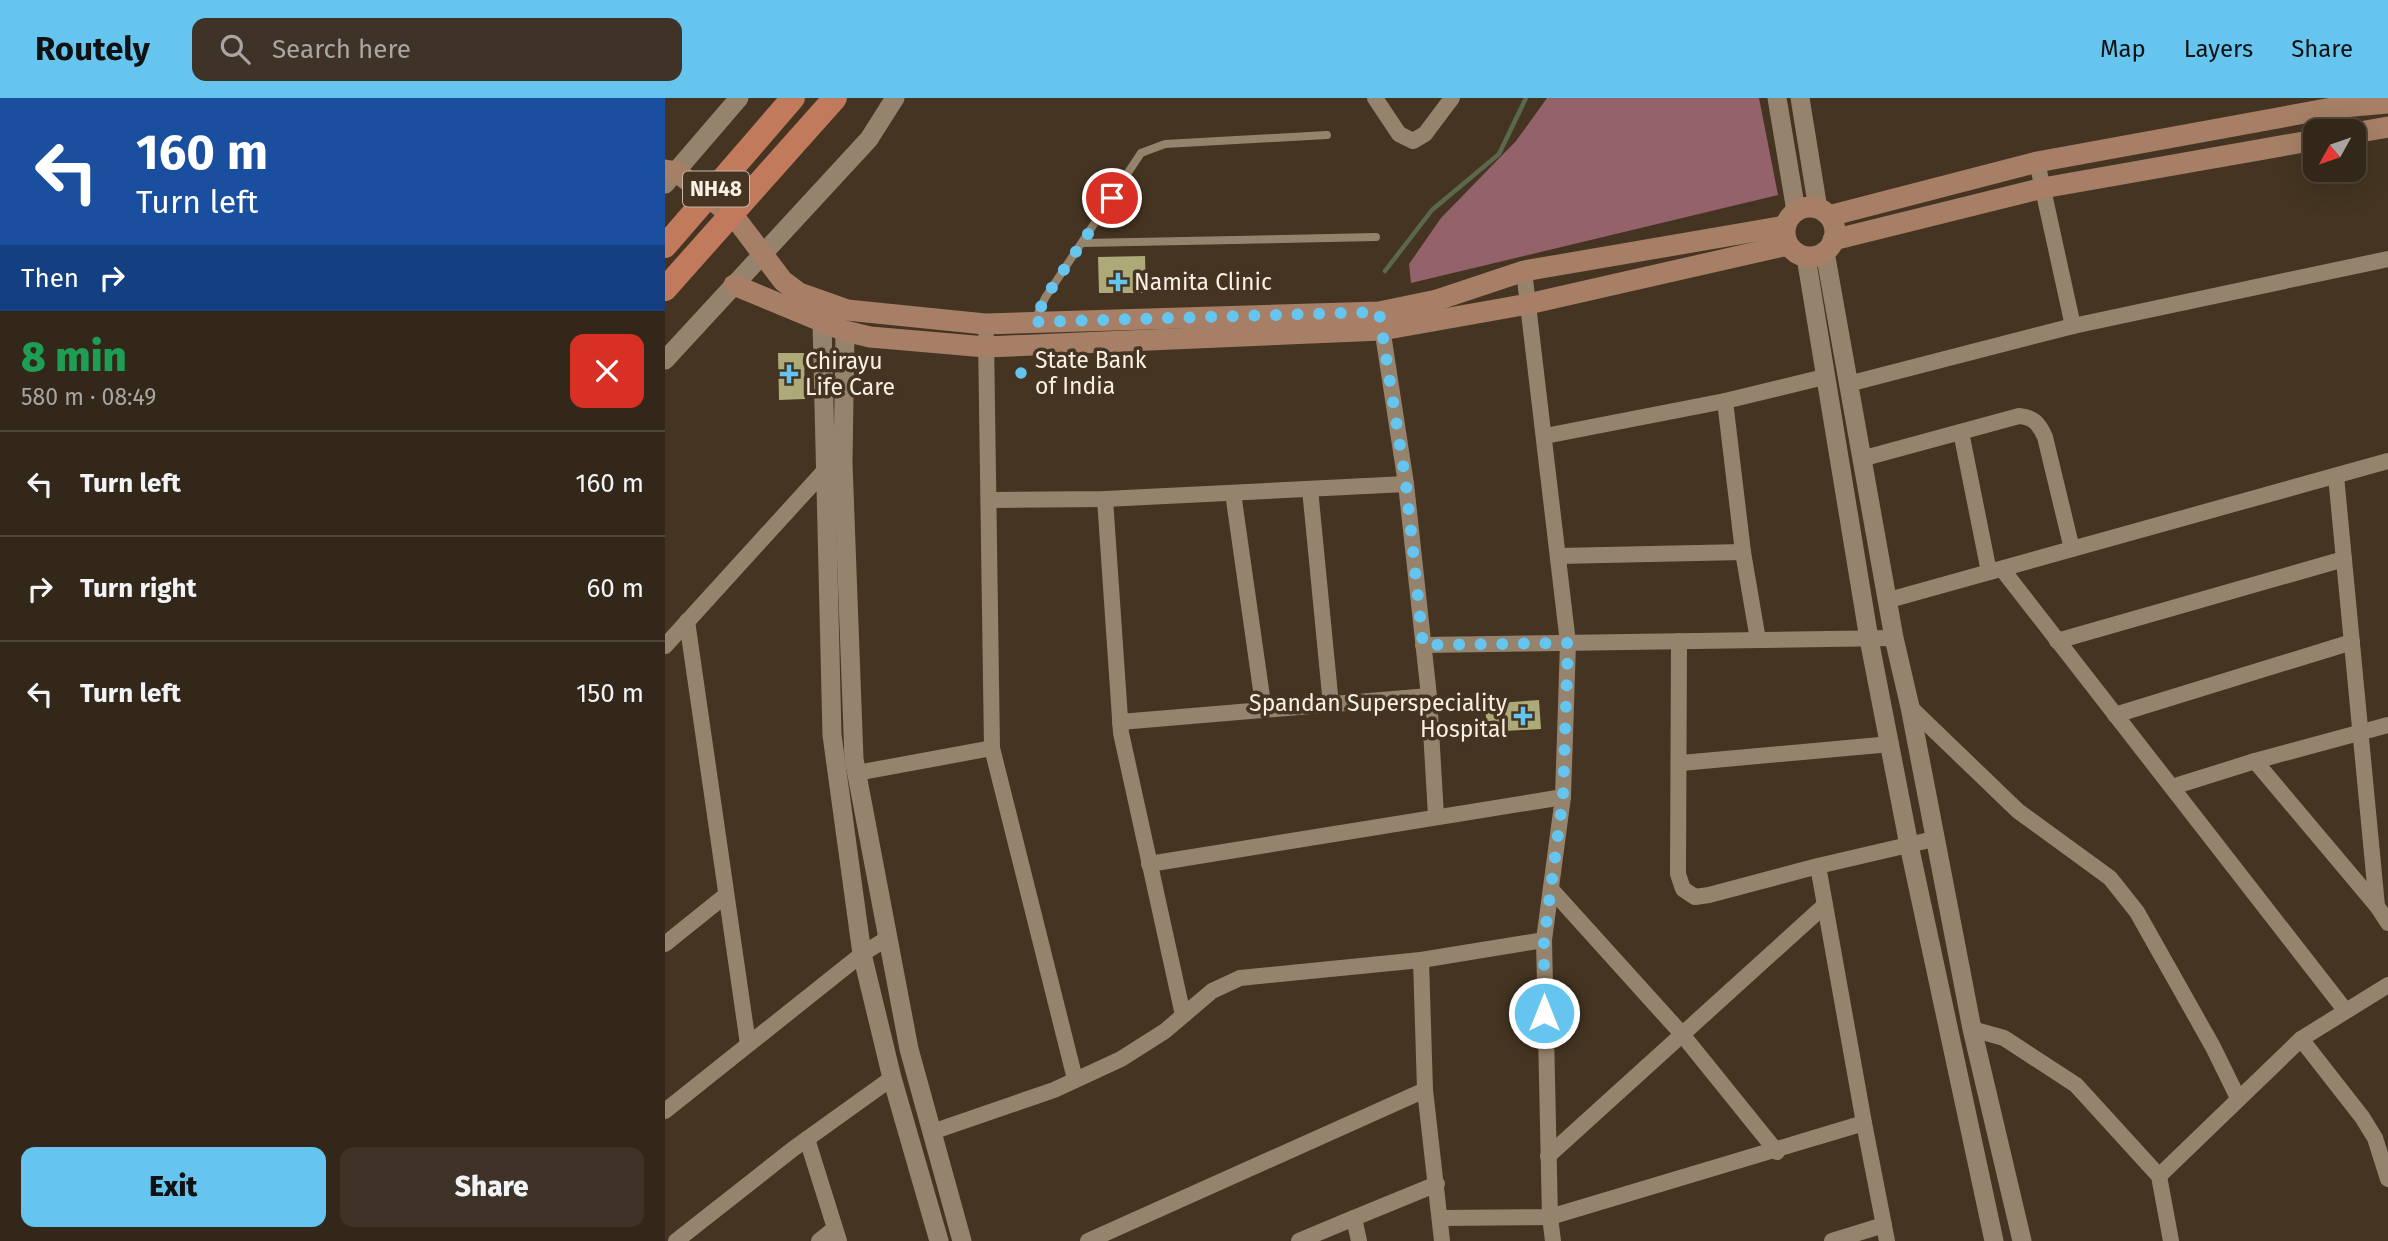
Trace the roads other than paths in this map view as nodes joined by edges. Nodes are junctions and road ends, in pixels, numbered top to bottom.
1 (739, 98) edge
2 (793, 98) edge
3 (835, 98) edge
4 (895, 98) edge
5 (1375, 98) edge
6 (1452, 98) edge
7 (1777, 98) edge
8 (1800, 98) edge
9 (2378, 101) edge
10 (2327, 103) edge
11 (2388, 127) edge
12 (2366, 131) edge
13 (1327, 135) dead end
14 (2303, 142) edge
15 (2037, 162) junction
16 (669, 175) edge
17 (2043, 188) junction
18 (1810, 232) junction
19 (1376, 237) dead end
20 (669, 241) edge
21 (1083, 243) junction
22 (763, 253) junction
23 (2388, 259) edge
24 (1524, 271) junction
25 (734, 285) junction
26 (665, 289) edge
27 (1528, 304) junction
28 (847, 310) junction
29 (823, 313) junction
30 (1381, 321) junction
31 (1034, 322) junction
32 (985, 324) junction
33 (2073, 326) junction
34 (845, 331) junction
35 (986, 347) junction
36 (665, 360) edge
37 (1824, 377) junction
38 (1848, 384) junction
39 (1724, 401) junction
40 (1961, 432) junction
41 (1545, 436) junction
42 (1861, 459) junction
43 (2388, 461) edge
44 (827, 468) junction
45 (2336, 476) junction
46 (1406, 484) junction
47 (1310, 489) junction
48 (1233, 493) junction
49 (1105, 499) junction
50 (990, 500) junction
51 (2072, 549) junction
52 (1743, 552) junction
53 (1558, 556) junction
54 (2344, 559) junction
55 (1996, 571) junction
56 (1889, 600) junction
57 (687, 621) junction
58 (1894, 638) junction
59 (1869, 639) junction
60 (1758, 640) junction
61 (2057, 641) junction
62 (1679, 642) junction
63 (2352, 642) junction
64 (1568, 643) junction
65 (1423, 645) junction
66 (665, 646) edge
67 (1429, 696) junction
68 (1331, 705) junction
69 (1910, 707) junction
70 (1264, 711) junction
71 (2115, 715) junction
72 (1120, 722) junction
73 (2388, 725) edge
74 (2361, 731) junction
75 (1891, 744) junction
76 (992, 748) junction
77 (2255, 761) junction
78 (1681, 763) junction
79 (857, 774) junction
80 (2172, 787) junction
81 (1563, 797) junction
82 (1436, 816) junction
83 (1934, 839) junction
84 (1909, 845) junction
85 (1149, 864) junction
86 (1818, 866) junction
87 (1551, 889) junction
88 (726, 895) junction
89 (1825, 905) junction
90 (2377, 906) junction
91 (2388, 923) edge
92 (888, 937) junction
93 (1544, 940) junction
94 (665, 944) edge
95 (862, 954) junction
96 (1421, 960) junction
97 (2388, 985) edge
98 (2345, 1010) junction
99 (1183, 1016) junction
100 (1972, 1029) junction
101 (1681, 1033) junction
102 (2301, 1039) junction
103 (748, 1045) junction
104 (892, 1078) junction
105 (1075, 1079) junction
106 (1425, 1090) junction
107 (2238, 1098) junction
108 (665, 1111) edge
109 (1864, 1123) junction
110 (932, 1132) junction
111 (807, 1139) junction
112 (1776, 1152) junction
113 (1548, 1156) junction
114 (2159, 1176) junction
115 (2388, 1180) edge
116 (1437, 1184) junction
117 (1549, 1217) junction
118 (1440, 1218) junction
119 (1354, 1219) junction
120 (1886, 1233) edge
121 (837, 1235) edge
122 (676, 1241) edge
123 (818, 1241) edge
124 (939, 1241) edge
125 (962, 1241) edge
126 (1088, 1241) edge
127 (1299, 1241) edge
128 (1359, 1241) edge
129 (1443, 1241) edge
130 (1553, 1241) edge
131 (1832, 1241) edge
132 (1994, 1241) edge
133 (2022, 1241) edge
134 (2171, 1241) edge

1 - 16 street
2 - 20 highway, NH48
3 - 26 highway, NH48
4 - 22 street
5 - 6 street
7 - 18 street
8 - 18 street
9 - 10 main road
10 - 15 main road
11 - 12 main road
13 - 21 lane
14 - 17 main road
15 - 17 street
15 - 18 main road
16 - 22 main road
17 - 18 main road
17 - 33 street
18 - 24 main road
18 - 27 main road
18 - 37 street
18 - 38 street
19 - 21 lane
21 - 31 lane
22 - 25 street
22 - 29 main road
23 - 33 street
24 - 27 street
24 - 30 main road
25 - 29 main road
25 - 36 street
27 - 30 main road
27 - 41 street
28 - 29 main road
28 - 32 main road
28 - 34 main road
29 - 34 main road
29 - 44 street
30 - 31 main road
30 - 35 main road
30 - 46 street
31 - 32 main road
32 - 35 street
33 - 38 street
34 - 35 main road
34 - 79 street
35 - 50 street
37 - 39 street
37 - 59 street
38 - 42 street
39 - 41 street
39 - 52 street
40 - 42 street
40 - 51 street
40 - 55 street
41 - 53 street
42 - 56 street
43 - 45 street
44 - 57 street
44 - 95 street
45 - 51 street
45 - 54 street
46 - 47 street
46 - 65 street
47 - 48 street
47 - 68 street
48 - 49 street
48 - 70 street
49 - 50 street
49 - 72 street
50 - 76 street
51 - 55 street
52 - 53 street
52 - 60 street
53 - 64 street
54 - 61 street
54 - 63 street
55 - 56 street
55 - 61 street
56 - 58 street
57 - 66 street
57 - 88 street
58 - 59 street
58 - 69 street
59 - 60 street
59 - 75 street
60 - 62 street
61 - 71 street
62 - 64 street
62 - 78 street
63 - 71 street
63 - 74 street
64 - 65 street
64 - 81 street
65 - 67 street
67 - 68 street
67 - 82 street
68 - 70 street
69 - 83 street
69 - 107 street
70 - 72 street
71 - 80 street
72 - 85 street
73 - 74 street
74 - 77 street
74 - 90 street
75 - 78 street
75 - 84 street
76 - 79 street
76 - 105 street
77 - 80 street
77 - 90 street
78 - 86 street
79 - 92 street
80 - 98 street
81 - 82 street
81 - 87 street
82 - 85 street
83 - 84 street
83 - 100 street
84 - 86 street
84 - 132 street
85 - 99 street
86 - 89 street
87 - 93 street
87 - 101 street
88 - 94 street
88 - 103 street
89 - 101 street
89 - 109 street
90 - 91 street
92 - 95 street
92 - 110 street
93 - 96 street
93 - 113 street
95 - 103 street
95 - 104 street
96 - 99 street
96 - 106 street
97 - 98 street
98 - 102 street
99 - 105 street
100 - 114 street
100 - 133 street
101 - 112 street
101 - 113 street
102 - 107 street
102 - 115 street
103 - 108 street
104 - 111 street
104 - 124 street
105 - 110 street
106 - 116 street
106 - 126 street
107 - 114 street
109 - 112 street
109 - 120 street
110 - 125 street
111 - 121 street
111 - 122 street
112 - 117 street
113 - 117 street
114 - 134 street
116 - 118 street
116 - 119 street
117 - 118 street
117 - 130 street
118 - 129 street
119 - 127 street
119 - 128 street
120 - 131 street
121 - 123 street

